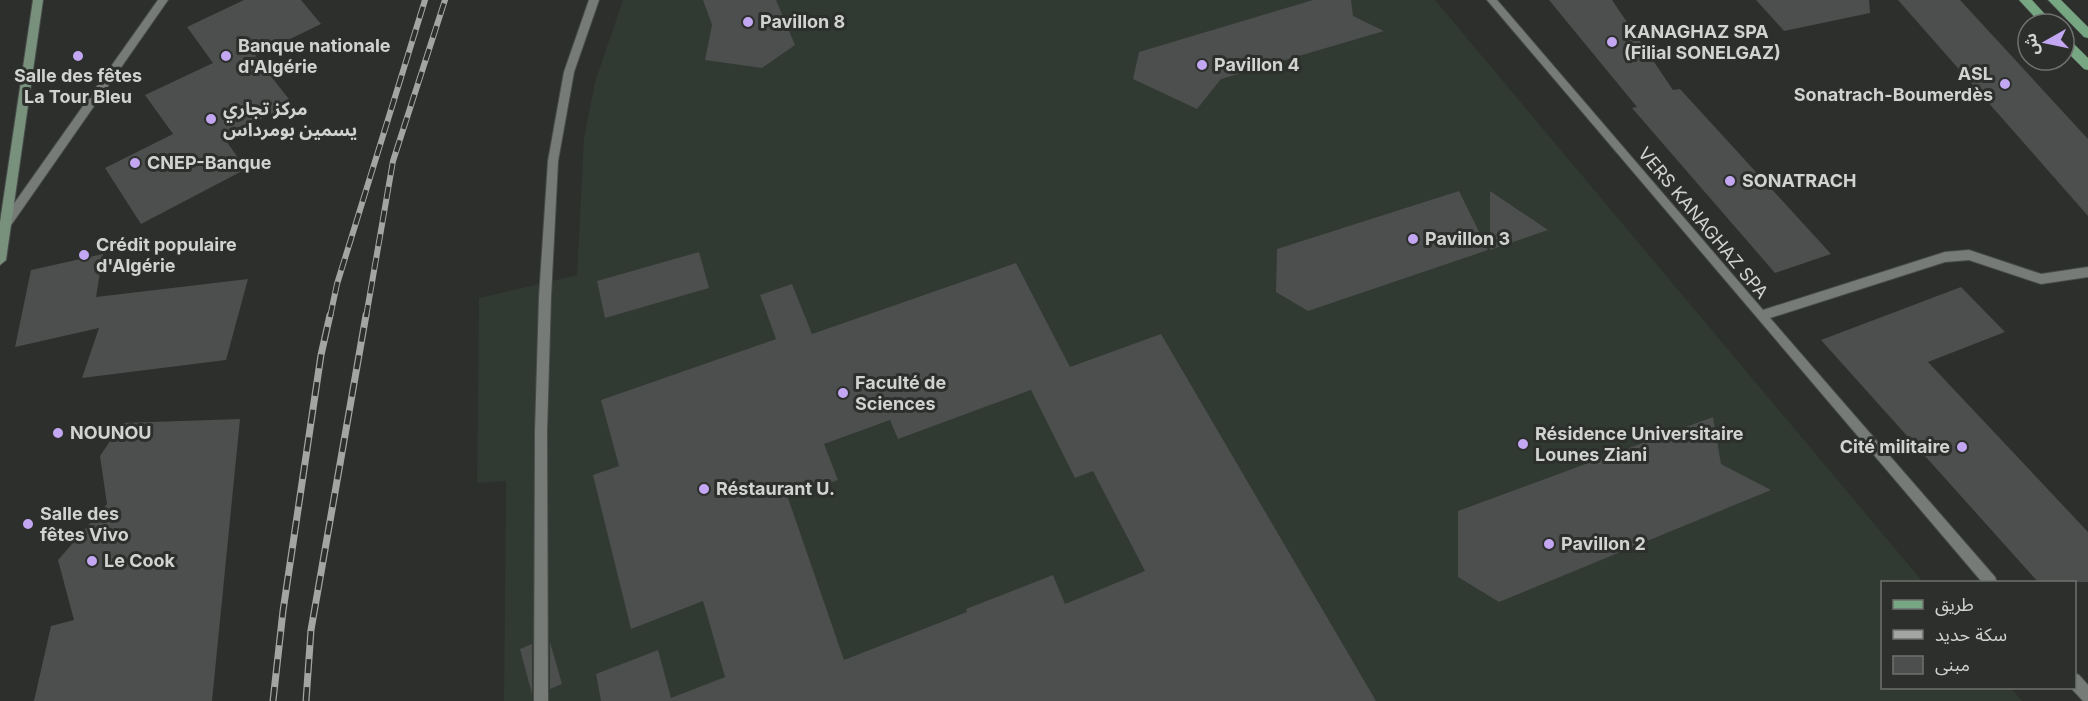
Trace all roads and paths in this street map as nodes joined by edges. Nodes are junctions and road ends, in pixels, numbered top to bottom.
1 (38, 0) edge
2 (162, 0) edge
3 (594, 0) edge
4 (1492, 0) edge
5 (2025, 0) edge
6 (2054, 0) edge
7 (2036, 12) edge
8 (2088, 34) edge
9 (2076, 54) edge
10 (2088, 66) edge
11 (5, 225) junction
12 (0, 260) edge
13 (2088, 272) edge
14 (1761, 316) junction
15 (1989, 581) edge
16 (2076, 682) edge
17 (2088, 696) edge
18 (541, 701) edge

1 - 11 main road
2 - 11 lane
3 - 18 lane
4 - 14 lane, VERS KANAGHAZ SPA
5 - 7 main road
6 - 8 main road
9 - 10 main road
11 - 12 main road
13 - 14 lane, VERS KANAGHAZ SPA
14 - 15 lane
16 - 17 lane

